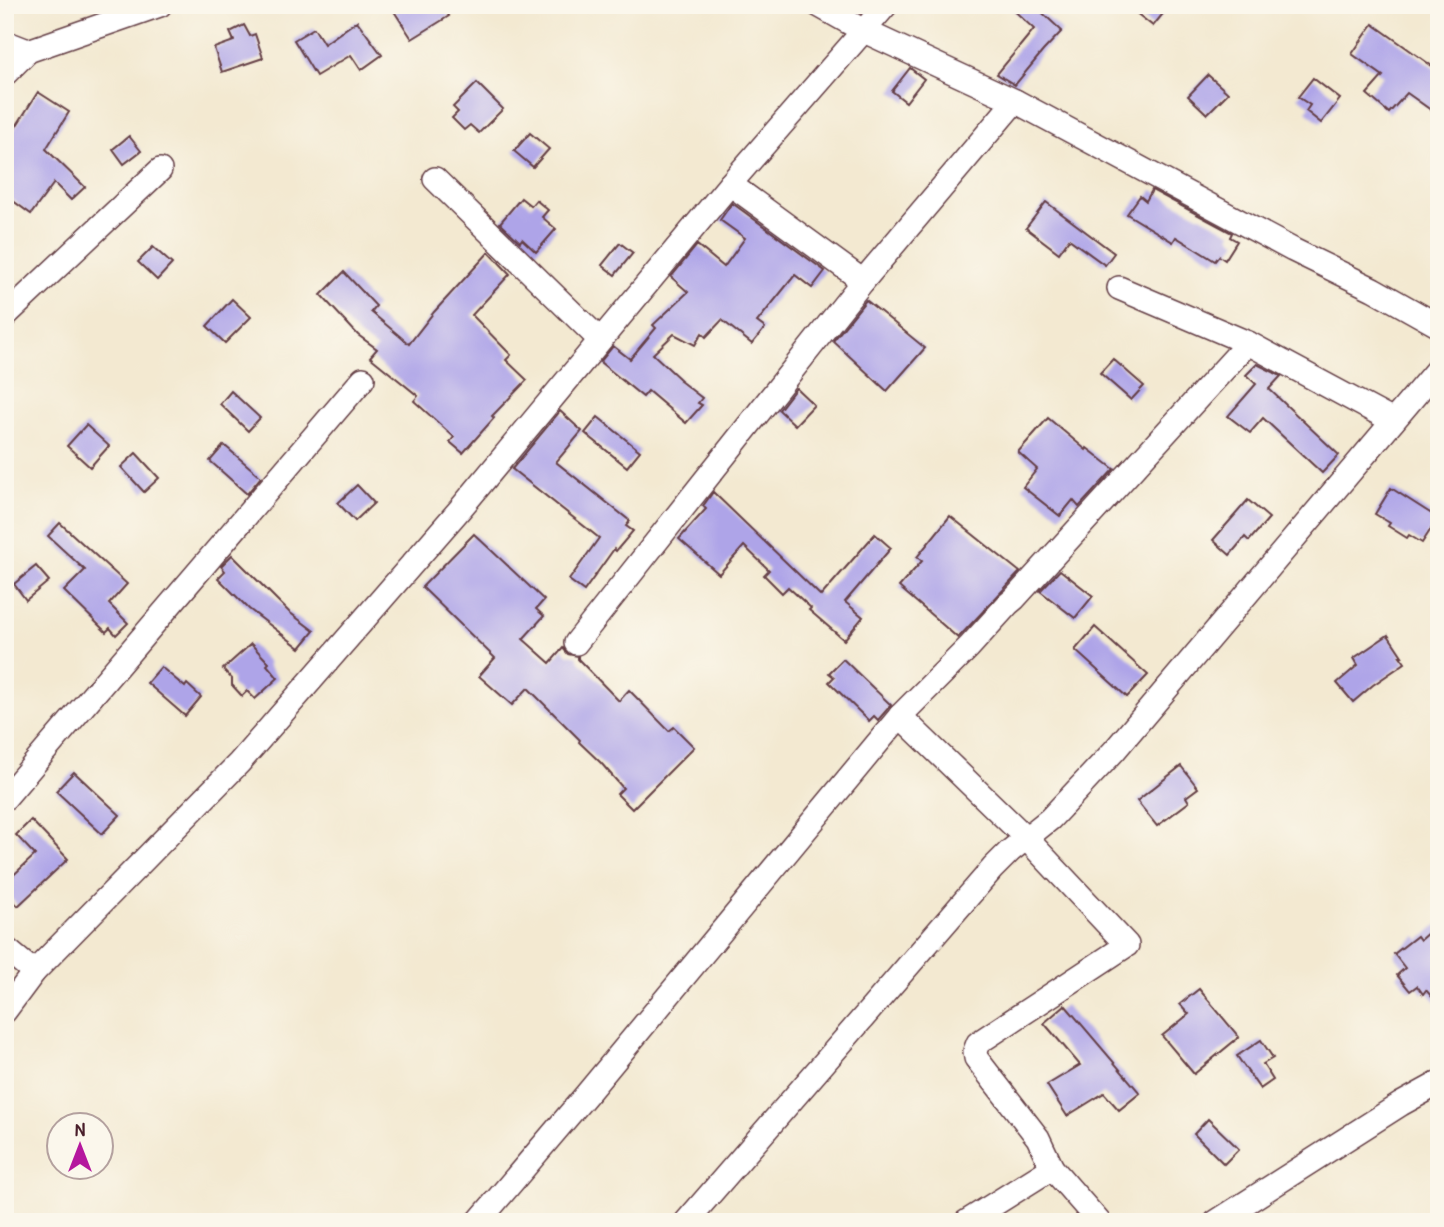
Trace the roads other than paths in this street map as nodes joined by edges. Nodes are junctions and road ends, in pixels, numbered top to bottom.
1 (160, 5) edge
2 (818, 5) edge
3 (886, 5) edge
4 (864, 31) junction
5 (5, 42) edge
6 (27, 51) junction
7 (5, 74) edge
8 (1016, 102) junction
9 (160, 170) dead end
10 (435, 179) dead end
11 (730, 184) junction
12 (863, 281) junction
13 (1119, 288) dead end
14 (5, 316) edge
15 (1439, 326) edge
16 (600, 340) junction
17 (1248, 343) junction
18 (1439, 368) edge
19 (363, 379) dead end
20 (1393, 421) junction
21 (576, 643) dead end
22 (900, 716) junction
23 (5, 798) edge
24 (1026, 838) junction
25 (5, 948) edge
26 (34, 972) junction
27 (5, 1011) edge
28 (1439, 1083) edge
29 (1052, 1168) junction
30 (478, 1222) edge
31 (686, 1222) edge
32 (967, 1222) edge
33 (1099, 1222) edge
34 (1216, 1222) edge

1 - 6 street
2 - 4 street
3 - 4 street
4 - 8 street
4 - 11 street
5 - 6 street
6 - 7 street
8 - 12 street
8 - 15 street
9 - 14 street
10 - 16 street
11 - 12 street
11 - 16 street
12 - 21 street
13 - 17 street
16 - 26 street
17 - 20 street
17 - 22 street
18 - 20 street
19 - 23 street
20 - 24 street
22 - 24 street
22 - 30 street
24 - 29 street
24 - 31 street
25 - 26 street
26 - 27 street
28 - 34 street
29 - 32 street
29 - 33 street

